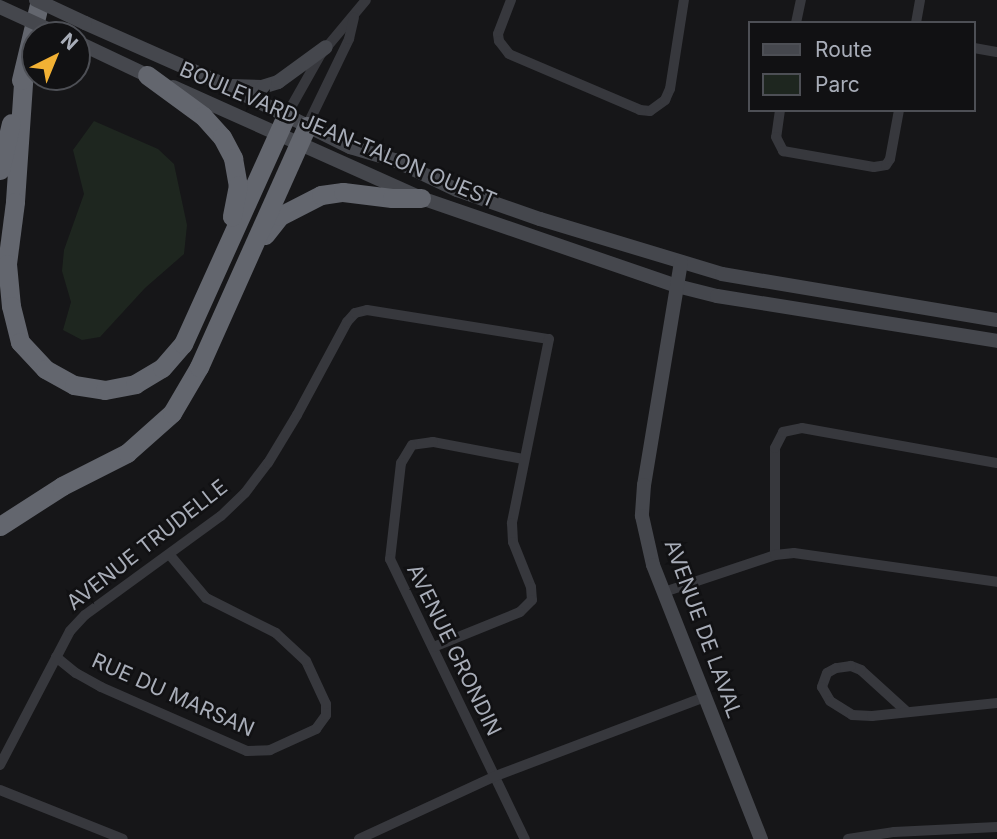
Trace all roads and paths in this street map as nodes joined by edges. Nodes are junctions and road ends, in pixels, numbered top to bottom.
1 (38, 0) edge
2 (366, 0) edge
3 (511, 0) edge
4 (684, 0) edge
5 (801, 0) edge
6 (920, 0) edge
7 (0, 7) edge
8 (355, 15) junction
9 (30, 21) edge
10 (33, 21) edge
11 (796, 21) edge
12 (916, 21) edge
13 (326, 47) junction
14 (976, 48) edge
15 (91, 49) edge
16 (997, 52) edge
17 (147, 75) junction
18 (21, 78) edge
19 (225, 85) junction
20 (22, 91) edge
21 (780, 112) edge
22 (899, 112) edge
23 (282, 125) junction
24 (302, 135) junction
25 (0, 170) edge
26 (421, 198) junction
27 (226, 244) junction
28 (681, 262) junction
29 (242, 272) junction
30 (677, 286) junction
31 (997, 320) edge
32 (997, 341) edge
33 (523, 459) junction
34 (997, 463) edge
35 (0, 526) edge
36 (169, 554) junction
37 (775, 555) junction
38 (997, 582) edge
39 (664, 592) junction
40 (434, 647) junction
41 (56, 657) junction
42 (705, 697) junction
43 (997, 703) edge
44 (906, 711) junction
45 (0, 765) edge
46 (493, 777) junction
47 (0, 790) edge
48 (997, 827) edge
49 (895, 835) edge
50 (105, 836) edge
51 (123, 839) edge
52 (359, 839) edge
53 (525, 839) edge
54 (761, 839) edge
55 (848, 839) edge

1 - 10 highway
1 - 19 street, BOULEVARD JEAN-TALON OUEST, bridge
2 - 8 street
3 - 4 street
5 - 11 street
6 - 12 street
7 - 9 street, bridge
8 - 13 street
8 - 24 street
13 - 19 street
13 - 23 street
14 - 16 street
15 - 17 street, BOULEVARD JEAN-TALON OUEST
17 - 23 street, BOULEVARD JEAN-TALON OUEST
17 - 27 highway
18 - 25 highway
19 - 23 street, BOULEVARD JEAN-TALON OUEST
20 - 27 highway
21 - 22 street
23 - 24 street, BOULEVARD JEAN-TALON OUEST
23 - 27 highway
24 - 26 street, BOULEVARD JEAN-TALON OUEST
24 - 28 street, BOULEVARD JEAN-TALON OUEST
24 - 29 highway
26 - 29 highway
26 - 30 street, BOULEVARD JEAN-TALON OUEST
28 - 30 street, AVENUE DE LAVAL
28 - 31 street, BOULEVARD JEAN-TALON OUEST
29 - 35 highway
30 - 32 street, BOULEVARD JEAN-TALON OUEST
30 - 39 street, AVENUE DE LAVAL
33 - 36 street, AVENUE TRUDELLE
33 - 40 street
33 - 40 street, AVENUE GRONDIN
34 - 37 street
36 - 41 street, AVENUE TRUDELLE
36 - 41 street, RUE DU MARSAN
37 - 38 street
37 - 39 street
39 - 42 street, AVENUE DE LAVAL
40 - 46 street, AVENUE GRONDIN
41 - 45 street, AVENUE TRUDELLE
42 - 46 street
42 - 54 street, AVENUE DE LAVAL
43 - 44 street
44 - 44 street
46 - 52 street
46 - 53 street, AVENUE GRONDIN
47 - 50 street
48 - 49 street
49 - 55 street
50 - 51 street

